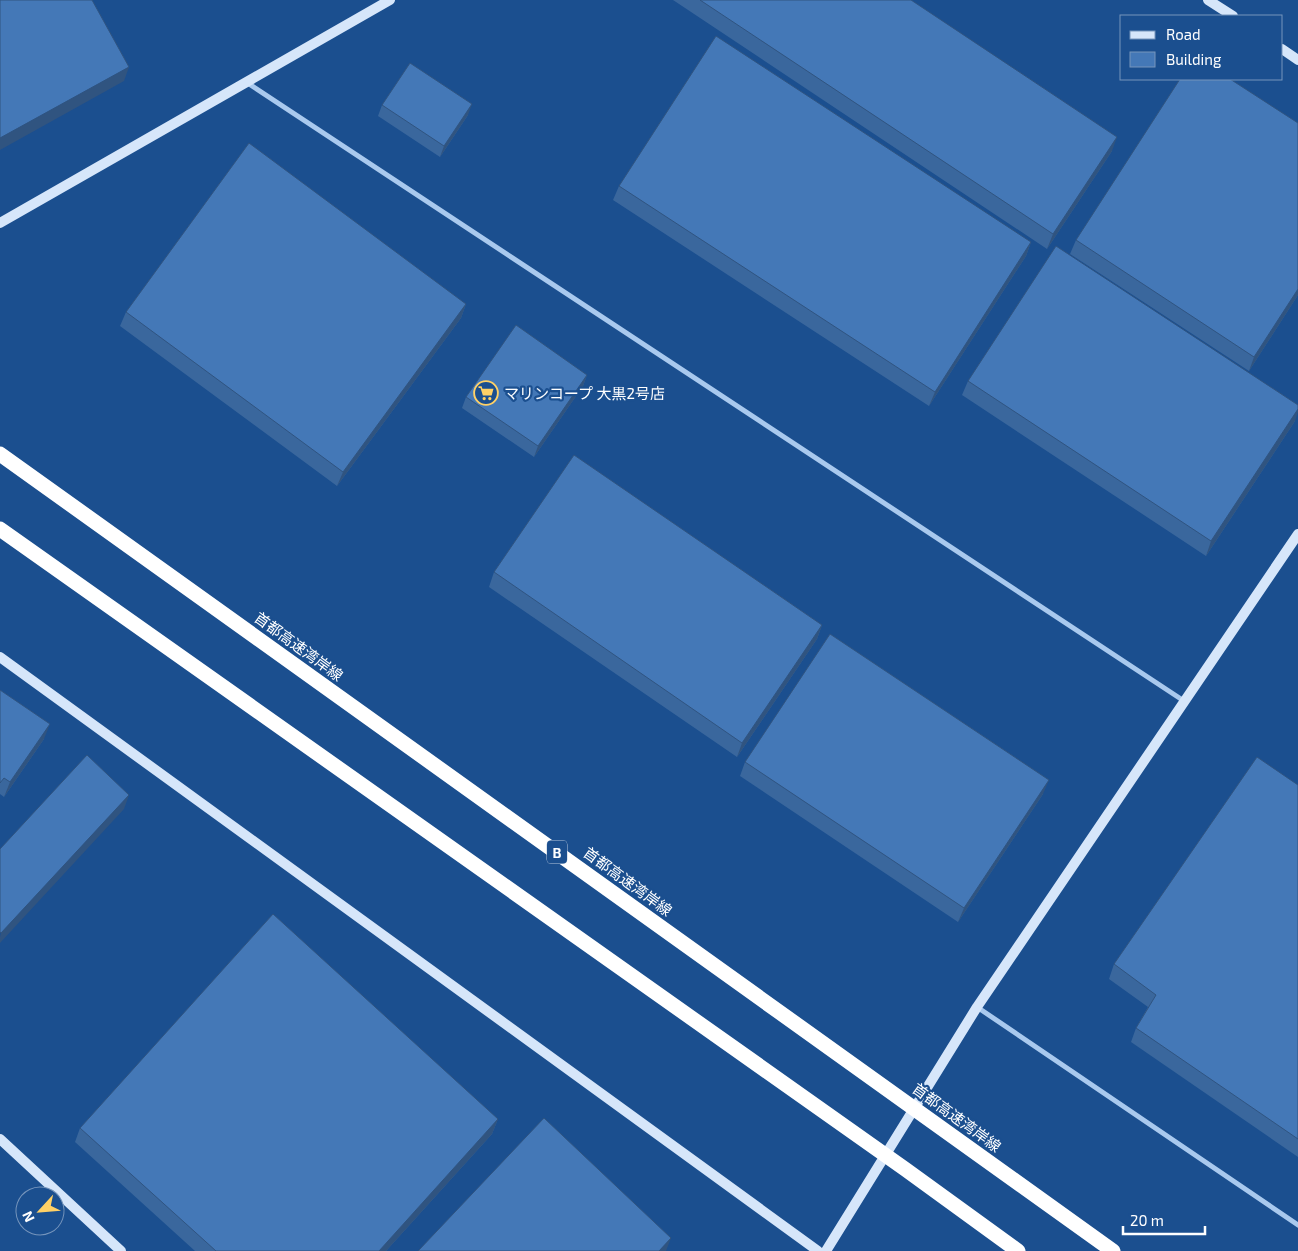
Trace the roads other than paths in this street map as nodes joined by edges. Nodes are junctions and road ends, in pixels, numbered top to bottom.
1 (390, 0) edge
2 (1208, 0) edge
3 (1231, 15) edge
4 (1283, 50) edge
5 (1298, 60) edge
6 (246, 82) junction
7 (0, 223) edge
8 (0, 454) edge
9 (0, 529) edge
10 (1298, 534) edge
11 (0, 657) edge
12 (1185, 701) junction
13 (977, 1007) junction
14 (0, 1139) edge
15 (1298, 1225) edge
16 (121, 1251) edge
17 (818, 1251) edge
18 (826, 1251) edge
19 (1018, 1251) edge
20 (1113, 1251) edge

1 - 6 street
2 - 3 street
4 - 5 street
6 - 7 street
6 - 12 street
8 - 20 highway, 首都高速湾岸線 / B, bridge
9 - 19 highway, bridge
10 - 12 street
11 - 17 street
12 - 13 street
13 - 15 street
13 - 18 street
14 - 16 street

